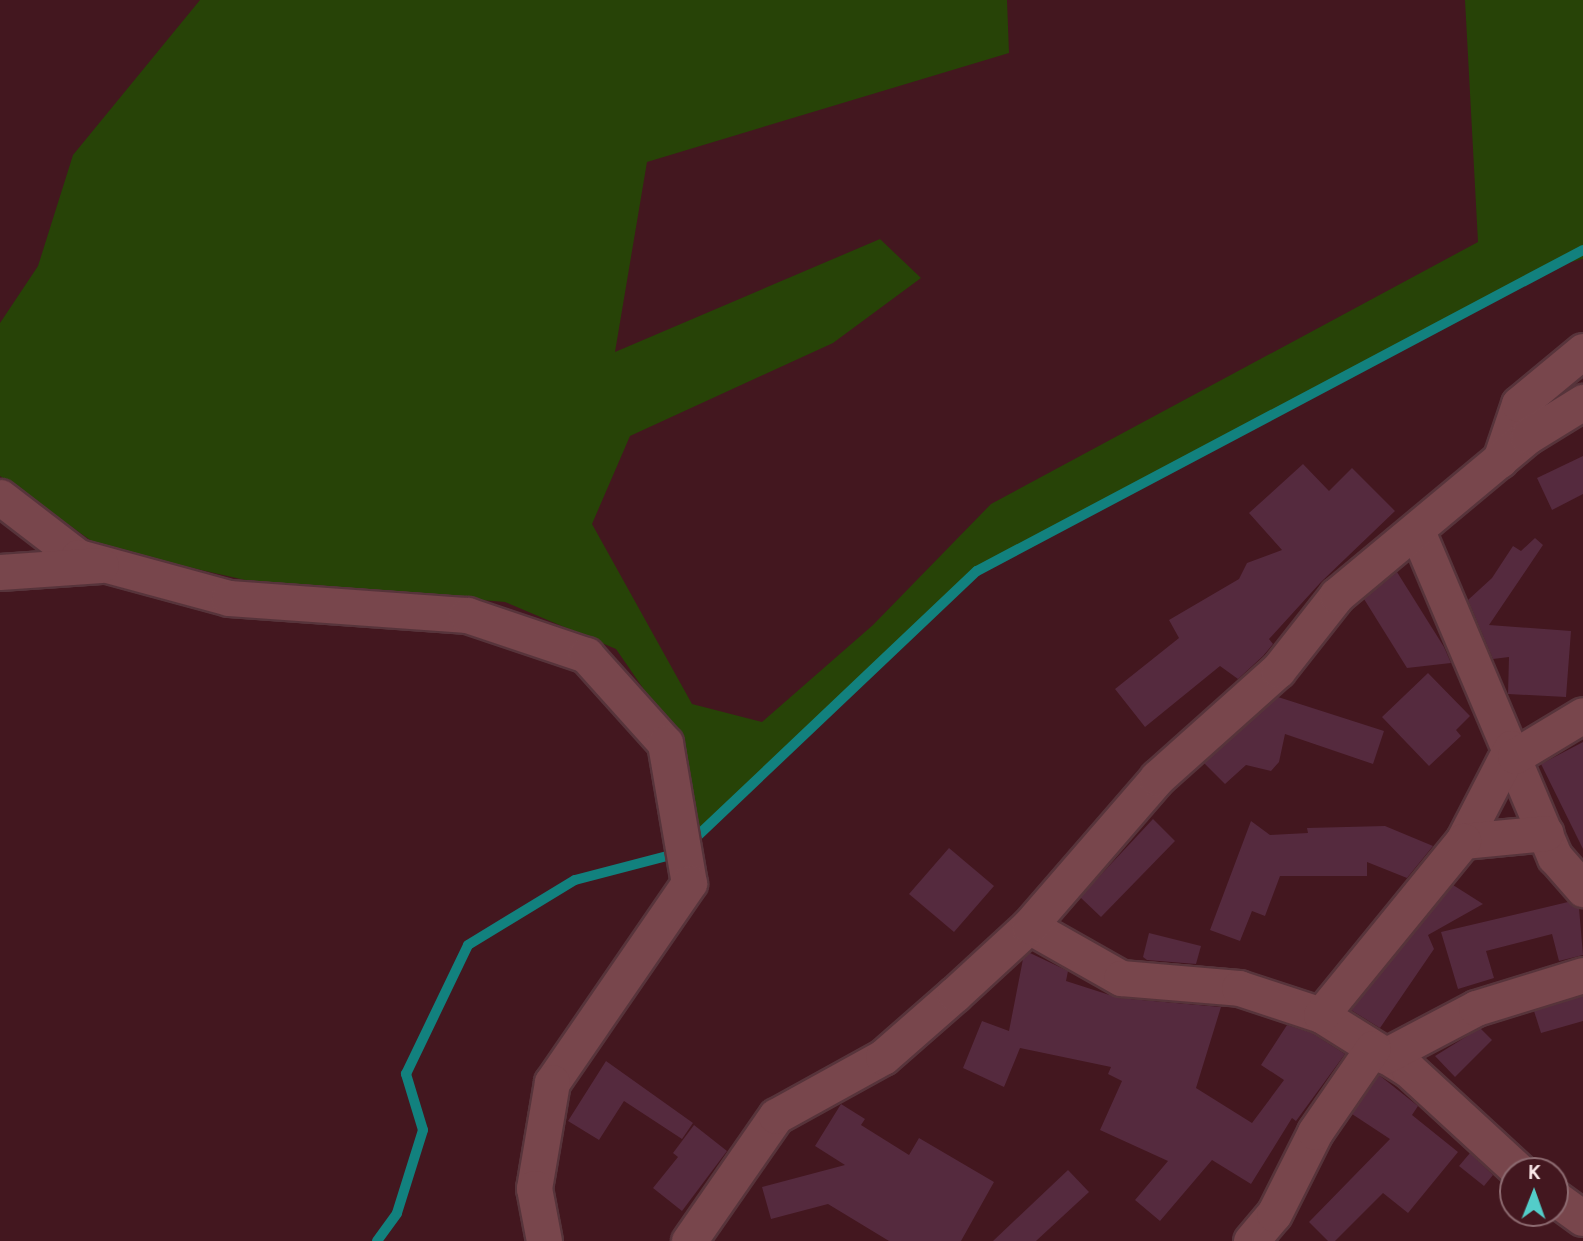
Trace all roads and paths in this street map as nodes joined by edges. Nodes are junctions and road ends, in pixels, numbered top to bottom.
1 (1583, 351) edge
2 (1583, 402) edge
3 (1500, 460) junction
4 (0, 496) edge
5 (1418, 531) junction
6 (108, 565) junction
7 (0, 572) edge
8 (1583, 715) edge
9 (1513, 752) junction
10 (1546, 833) junction
11 (1463, 841) junction
12 (1583, 889) edge
13 (1029, 926) junction
14 (1583, 975) edge
15 (1321, 1016) junction
16 (1379, 1052) junction
17 (1504, 1157) edge
18 (544, 1241) edge
19 (689, 1241) edge
20 (1251, 1241) edge

1 - 3 street
2 - 3 street
3 - 5 street
4 - 6 street
5 - 9 street
5 - 13 street
6 - 7 street
6 - 18 street
8 - 9 street
9 - 10 street
9 - 11 street
10 - 11 street
10 - 12 street
11 - 15 street
13 - 15 street
13 - 19 street
14 - 16 street
15 - 16 street
16 - 17 street
16 - 20 street

